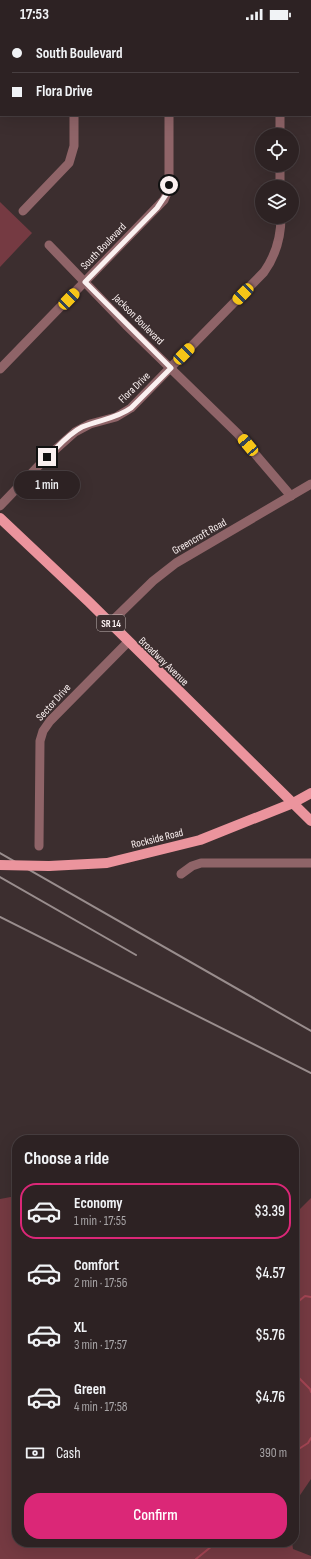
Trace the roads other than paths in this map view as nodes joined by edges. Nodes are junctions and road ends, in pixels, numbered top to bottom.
1 (74, 116) edge
2 (169, 116) edge
3 (280, 116) edge
4 (280, 128) edge
5 (23, 211) dead end
6 (280, 224) edge
7 (49, 245) dead end
8 (85, 282) junction
9 (171, 368) junction
10 (0, 370) edge
11 (311, 484) edge
12 (291, 496) junction
13 (0, 506) edge
14 (0, 518) edge
15 (110, 623) junction
16 (128, 642) junction
17 (311, 793) edge
18 (293, 804) junction
19 (311, 821) edge
20 (38, 846) dead end
21 (311, 863) edge
22 (0, 865) edge
23 (181, 874) dead end

1 - 5 street
2 - 8 street, South Boulevard
3 - 4 street
6 - 9 street, Flora Drive
7 - 8 street, Jackson Boulevard
8 - 9 street, Jackson Boulevard
8 - 10 street, South Boulevard
9 - 12 street, Jackson Boulevard
9 - 13 street, Flora Drive
11 - 12 street, Greencroft Road
12 - 15 street, Greencroft Road
14 - 15 main road, Broadway Avenue / SR 14
15 - 16 main road, Broadway Avenue / SR 14
16 - 18 main road, Broadway Avenue / SR 14
16 - 20 street, Sector Drive
17 - 18 main road, Rockside Road
18 - 19 main road, Broadway Avenue / SR 14
18 - 22 main road, Rockside Road, bridge
21 - 23 street

